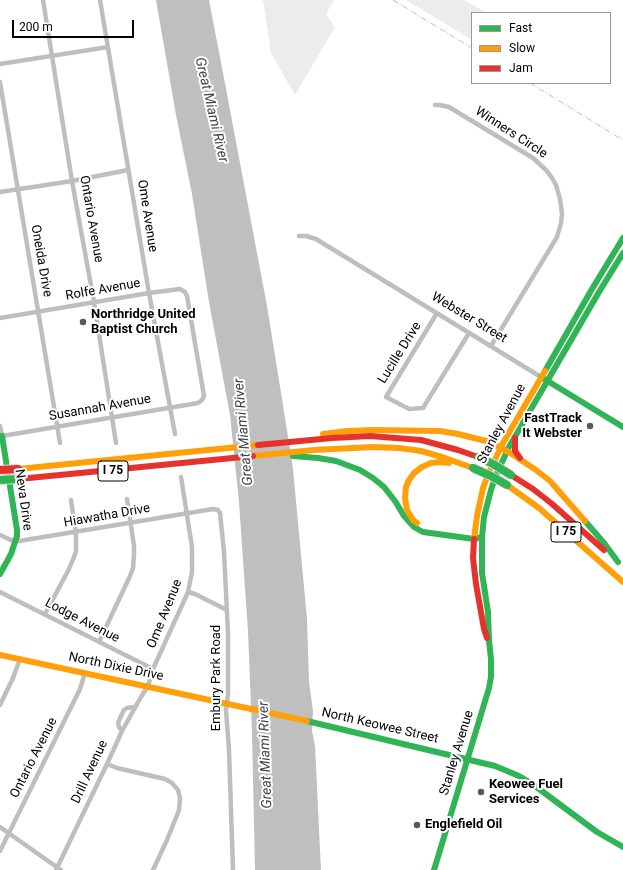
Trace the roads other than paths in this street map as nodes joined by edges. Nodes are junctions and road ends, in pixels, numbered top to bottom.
1 (43, 0) edge
2 (100, 0) edge
3 (108, 47) junction
4 (52, 56) junction
5 (0, 64) edge
6 (0, 82) edge
7 (435, 105) dead end
8 (128, 170) junction
9 (72, 180) junction
10 (18, 188) junction
11 (0, 192) edge
12 (299, 236) dead end
13 (623, 238) edge
14 (623, 253) edge
15 (149, 293) junction
16 (94, 302) junction
17 (38, 312) junction
18 (437, 313) junction
19 (0, 318) edge
20 (469, 333) junction
21 (491, 346) junction
22 (544, 379) junction
23 (202, 400) joint
24 (170, 408) junction
25 (112, 418) junction
26 (0, 426) edge
27 (623, 427) edge
28 (57, 428) junction
29 (175, 434) dead end
30 (1, 437) edge
31 (313, 438) junction
32 (515, 438) junction
33 (60, 443) dead end
34 (116, 443) dead end
35 (504, 449) junction
36 (274, 454) junction
37 (520, 459) junction
38 (463, 464) junction
39 (0, 470) edge
40 (181, 477) dead end
41 (0, 480) edge
42 (127, 499) dead end
43 (71, 500) dead end
44 (219, 511) joint
45 (186, 513) junction
46 (130, 524) junction
47 (76, 533) junction
48 (0, 535) edge
49 (476, 537) junction
50 (16, 541) junction
51 (620, 565) edge
52 (0, 574) edge
53 (623, 582) edge
54 (0, 592) edge
55 (188, 592) junction
56 (227, 610) junction
57 (45, 614) junction
58 (99, 642) junction
59 (0, 655) edge
60 (20, 659) junction
61 (153, 669) junction
62 (85, 673) junction
63 (148, 686) junction
64 (227, 703) junction
65 (0, 705) edge
66 (134, 707) junction
67 (276, 714) joint
68 (122, 731) junction
69 (467, 759) junction
70 (107, 764) junction
71 (0, 826) edge
72 (9, 833) junction
73 (623, 847) edge
74 (0, 851) edge
75 (58, 869) edge
76 (153, 870) edge
77 (233, 870) edge
78 (434, 870) edge

1 - 4 street, Ontario Avenue
2 - 3 street, Ome Avenue
3 - 4 street
3 - 8 street, Ome Avenue
4 - 5 street
4 - 9 street, Ontario Avenue
6 - 10 street, Oneida Drive
7 - 21 street, Winners Circle
8 - 9 street
8 - 15 street, Ome Avenue
9 - 10 street
9 - 16 street, Ontario Avenue
10 - 11 street
10 - 17 street, Oneida Drive
12 - 18 street, Webster Street
13 - 22 main road, Stanley Avenue
14 - 22 main road, Stanley Avenue
15 - 16 street, Rolfe Avenue
15 - 23 street, Rolfe Avenue
15 - 24 street, Ome Avenue
16 - 17 street, Rolfe Avenue
16 - 25 street, Ontario Avenue
17 - 19 street, Rolfe Avenue
17 - 28 street, Oneida Drive
18 - 20 street, Webster Street
18 - 20 street, Lucille Drive
20 - 21 street, Webster Street
21 - 22 street, Webster Street
22 - 27 main road, Webster Street
22 - 32 main road, Stanley Avenue
22 - 35 main road, Stanley Avenue
23 - 24 street, Susannah Avenue
24 - 25 street, Susannah Avenue
24 - 29 street, Ome Avenue
25 - 28 street, Susannah Avenue
25 - 34 street, Ontario Avenue
26 - 30 street, Neva Drive
28 - 30 street, Susannah Avenue
28 - 33 street, Oneida Drive
30 - 50 main road, Neva Drive
31 - 35 main road
31 - 39 main road, I 75, bridge
31 - 51 main road, I 75, bridge
32 - 35 main road, Stanley Avenue
32 - 37 main road
35 - 37 main road
35 - 49 main road, Stanley Avenue
36 - 38 main road, I 75
36 - 41 main road, I 75, bridge
36 - 49 main road
37 - 51 main road
38 - 49 main road
38 - 53 main road, I 75, bridge
40 - 45 street, Ome Avenue
42 - 46 street
43 - 47 street
44 - 45 street, Hiawatha Drive
44 - 56 street, Embury Park Road
45 - 46 street, Hiawatha Drive
45 - 55 street, Ome Avenue
46 - 47 street, Hiawatha Drive
46 - 58 street
47 - 50 street, Hiawatha Drive
47 - 57 street
48 - 50 street, Hiawatha Drive
49 - 69 main road, Stanley Avenue
50 - 52 main road, Neva Drive
54 - 57 street, Lodge Avenue
55 - 56 street
55 - 61 street, Ome Avenue
56 - 64 street, Embury Park Road
57 - 58 street, Lodge Avenue
58 - 61 street, Lodge Avenue
59 - 60 main road, North Dixie Drive
60 - 62 main road, North Dixie Drive
60 - 65 street
61 - 63 street, Ome Avenue
62 - 63 main road, North Dixie Drive
62 - 72 street, Ontario Avenue
63 - 64 main road, North Dixie Drive
63 - 66 street, Drill Avenue
64 - 67 main road, North Dixie Drive
64 - 77 street, Embury Park Road
66 - 68 street, Drill Avenue
66 - 68 street
67 - 69 main road, North Keowee Street
68 - 70 street, Drill Avenue
69 - 73 main road, North Keowee Street
69 - 78 main road, Stanley Avenue
70 - 75 street, Drill Avenue
70 - 76 street
71 - 72 street
72 - 74 street, Ontario Avenue
72 - 75 street

